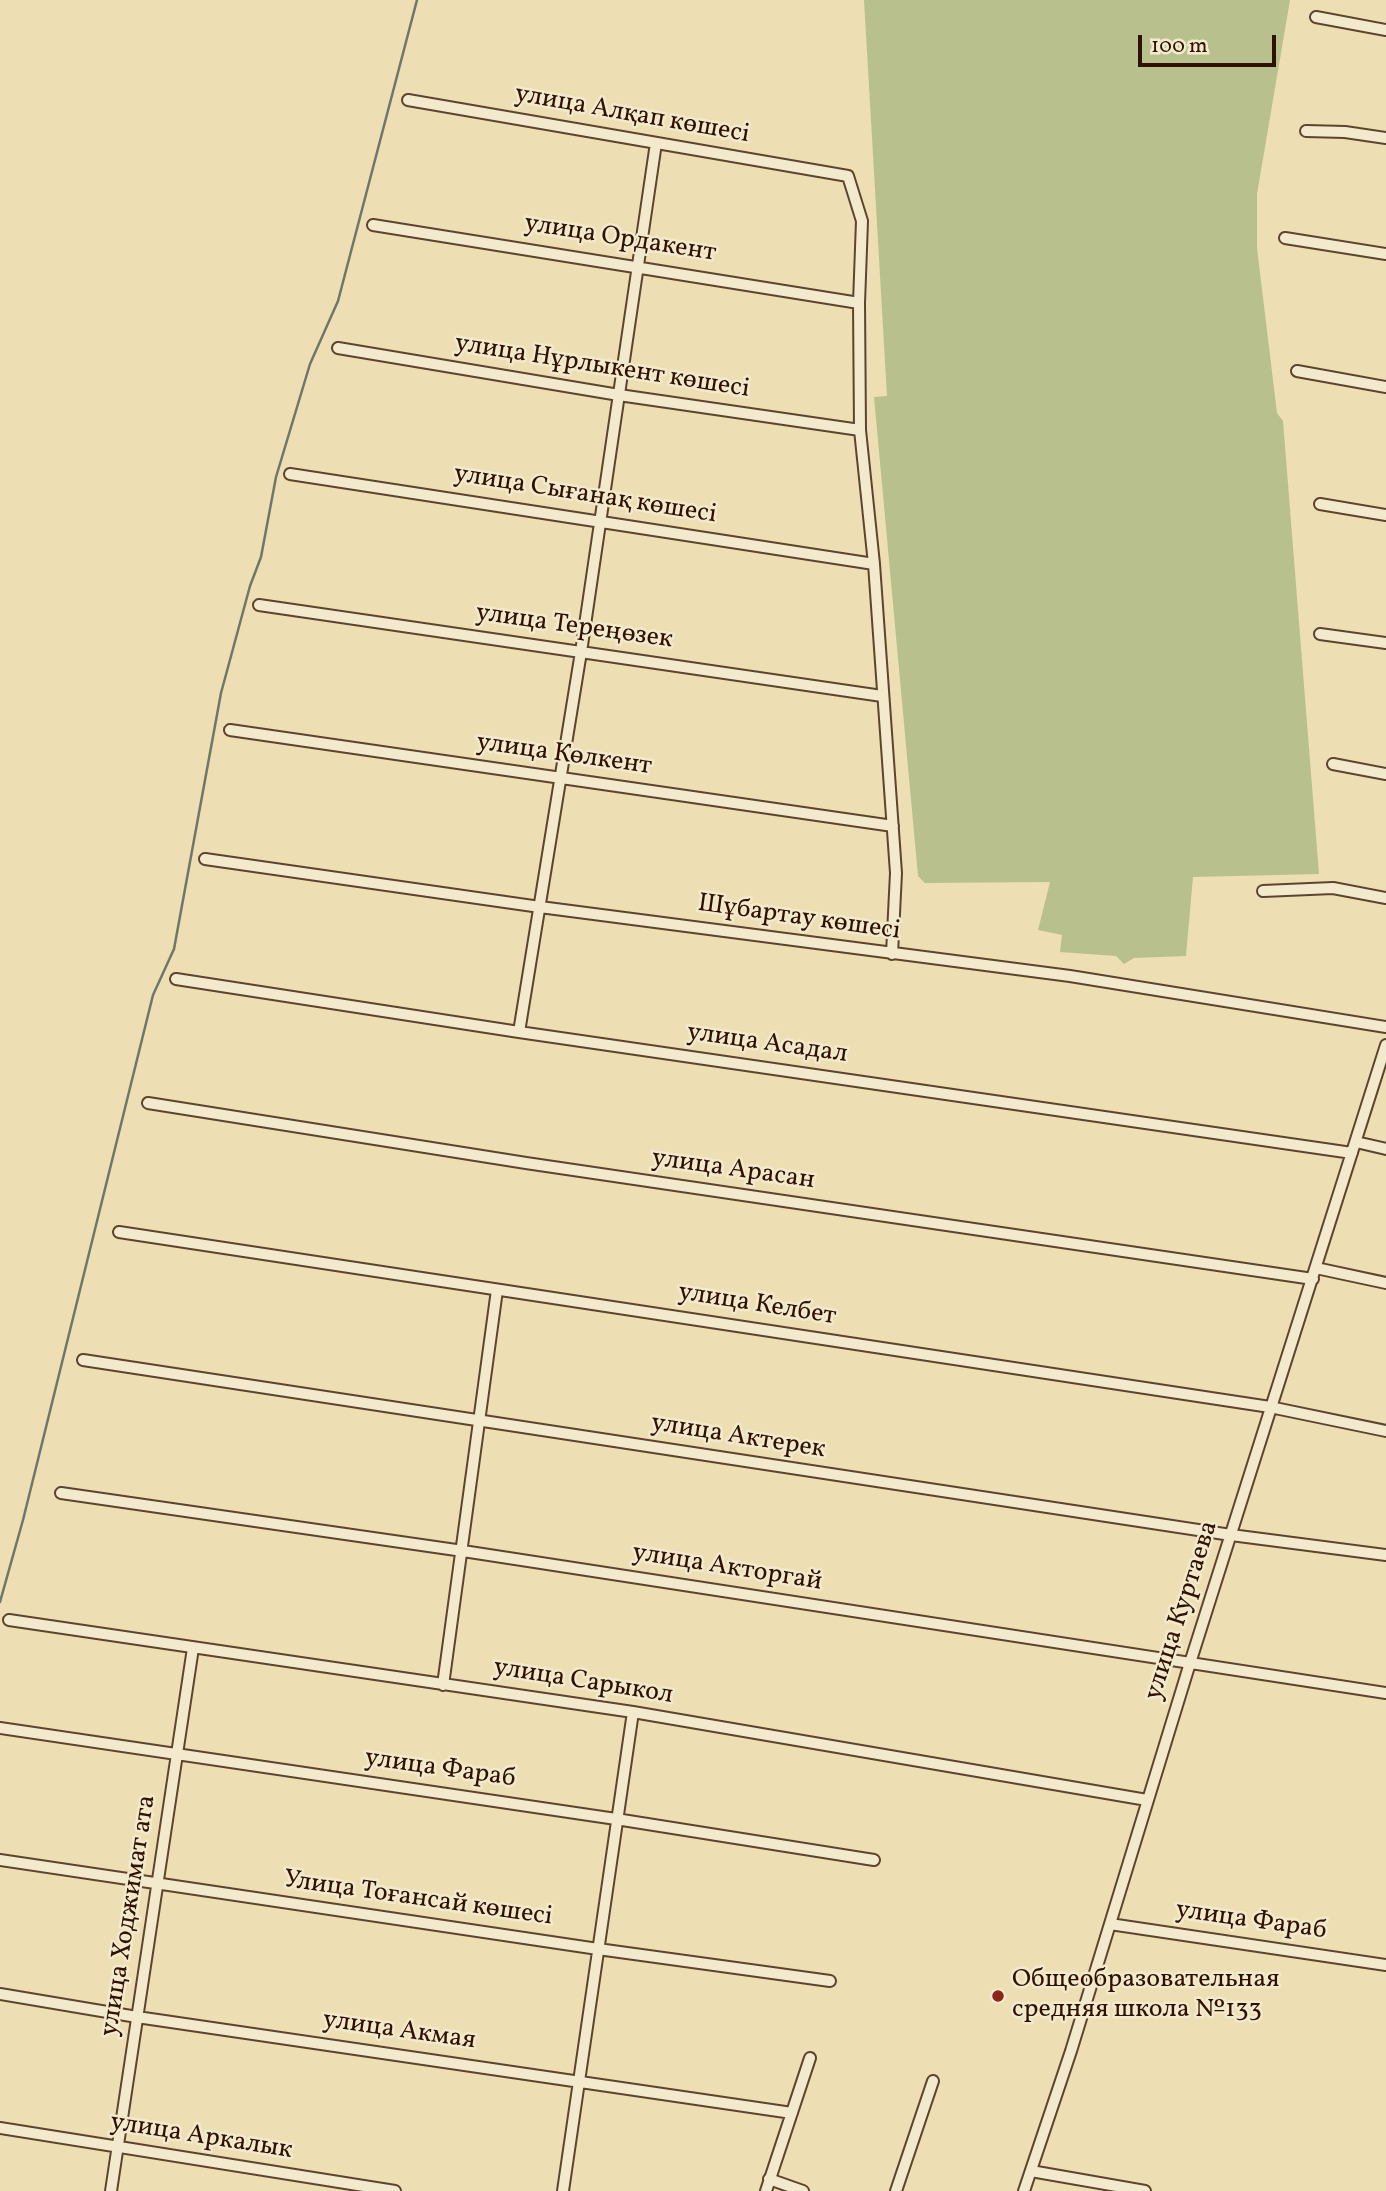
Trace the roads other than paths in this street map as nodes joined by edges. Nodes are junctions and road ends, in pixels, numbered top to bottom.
1 (1316, 17) dead end
2 (1386, 30) edge
3 (408, 100) dead end
4 (1306, 131) dead end
5 (1386, 138) edge
6 (656, 143) junction
7 (373, 225) dead end
8 (1285, 238) dead end
9 (1386, 254) edge
10 (637, 266) junction
11 (859, 303) junction
12 (338, 348) dead end
13 (1297, 371) dead end
14 (1386, 387) edge
15 (619, 395) junction
16 (860, 430) junction
17 (290, 474) dead end
18 (1320, 504) dead end
19 (1386, 515) edge
20 (600, 522) junction
21 (874, 564) junction
22 (259, 605) dead end
23 (1320, 634) dead end
24 (1386, 643) edge
25 (581, 652) junction
26 (882, 696) junction
27 (230, 730) dead end
28 (1333, 764) dead end
29 (1386, 774) edge
30 (561, 778) junction
31 (893, 826) junction
32 (205, 859) dead end
33 (1263, 891) dead end
34 (1386, 898) edge
35 (540, 907) junction
36 (892, 954) junction
37 (176, 979) dead end
38 (1386, 1027) edge
39 (519, 1032) junction
40 (1386, 1045) edge
41 (148, 1103) dead end
42 (1354, 1147) junction
43 (1386, 1149) edge
44 (119, 1233) dead end
45 (1314, 1273) junction
46 (1386, 1283) edge
47 (497, 1290) junction
48 (83, 1360) dead end
49 (1270, 1407) junction
50 (479, 1422) junction
51 (1386, 1431) edge
52 (61, 1493) dead end
53 (1231, 1535) junction
54 (463, 1551) junction
55 (1386, 1555) edge
56 (9, 1620) dead end
57 (193, 1647) junction
58 (1190, 1663) junction
59 (443, 1685) junction
60 (1386, 1693) edge
61 (633, 1712) junction
62 (0, 1728) edge
63 (177, 1754) junction
64 (1147, 1800) junction
65 (617, 1819) junction
66 (0, 1860) edge
67 (874, 1860) dead end
68 (159, 1884) junction
69 (1110, 1924) junction
70 (598, 1950) junction
71 (1386, 1965) edge
72 (830, 1981) dead end
73 (0, 1994) edge
74 (137, 2017) junction
75 (810, 2058) dead end
76 (580, 2081) junction
77 (933, 2081) dead end
78 (792, 2113) junction
79 (0, 2128) edge
80 (117, 2148) junction
81 (1031, 2171) junction
82 (769, 2179) junction
83 (111, 2191) edge
84 (395, 2191) edge
85 (563, 2191) edge
86 (765, 2191) edge
87 (803, 2191) edge
88 (897, 2191) edge
89 (1024, 2191) edge
90 (1145, 2191) edge

1 - 2 street
3 - 6 street, улица Алқап көшесі
4 - 5 street
6 - 10 street
6 - 11 street, улица Алқап көшесі
7 - 10 street, улица Ордакент
8 - 9 street
10 - 11 street, улица Ордакент
10 - 15 street
11 - 16 street
12 - 15 street, улица Нұрлыкент көшесі
13 - 14 street
15 - 16 street, улица Нұрлыкент көшесі
15 - 20 street
16 - 21 street
17 - 20 street, улица Сығанақ көшесі
18 - 19 street
20 - 21 street, улица Сығанақ көшесі
20 - 25 street
21 - 26 street
22 - 25 street, улица Тереңөзек
23 - 24 street
25 - 26 street, улица Тереңөзек
25 - 30 street
26 - 31 street
27 - 30 street, улица Көлкент
28 - 29 street
30 - 31 street, улица Көлкент
30 - 35 street
31 - 36 street
32 - 35 street, Шұбартау көшесі
33 - 34 street
35 - 36 street, Шұбартау көшесі
35 - 39 street
36 - 38 street, Шұбартау көшесі
37 - 39 street, улица Асадал
39 - 42 street, улица Асадал
40 - 42 street, улица Куртаева
41 - 45 street, улица Арасан
42 - 43 street, улица Асадал
42 - 45 street, улица Куртаева
44 - 47 street, улица Келбет
45 - 46 street, улица Арасан
45 - 49 street, улица Куртаева
47 - 49 street, улица Келбет
47 - 50 street
48 - 50 street, улица Актерек
49 - 51 street, улица Келбет
49 - 53 street, улица Куртаева
50 - 53 street, улица Актерек
50 - 54 street
52 - 54 street, улица Акторгай
53 - 55 street, улица Актерек
53 - 58 street, улица Куртаева
54 - 58 street, улица Акторгай
54 - 59 street
56 - 57 street, улица Сарыкол
57 - 59 street, улица Сарыкол
57 - 63 street, улица Ходжимат ата
58 - 60 street, улица Акторгай
58 - 64 street, улица Куртаева
59 - 61 street, улица Сарыкол
61 - 64 street, улица Сарыкол
61 - 65 street
62 - 63 street, улица Фараб
63 - 65 street, улица Фараб
63 - 68 street, улица Ходжимат ата
64 - 69 street, улица Куртаева
65 - 67 street, улица Фараб
65 - 70 street
66 - 68 street, Улица Тоғансай көшесі
68 - 70 street, Улица Тоғансай көшесі
68 - 74 street, улица Ходжимат ата
69 - 71 street, улица Фараб
69 - 81 street, улица Куртаева
70 - 72 street, Улица Тоғансай көшесі
70 - 76 street
73 - 74 street, улица Акмая
74 - 76 street, улица Акмая
74 - 80 street, улица Ходжимат ата
75 - 78 street
76 - 78 street, улица Акмая
76 - 85 street
77 - 88 street
78 - 82 street
79 - 80 street, улица Аркалык
80 - 83 street, улица Ходжимат ата
80 - 84 street, улица Аркалык
81 - 89 street, улица Куртаева
81 - 90 street
82 - 86 street
82 - 87 street

